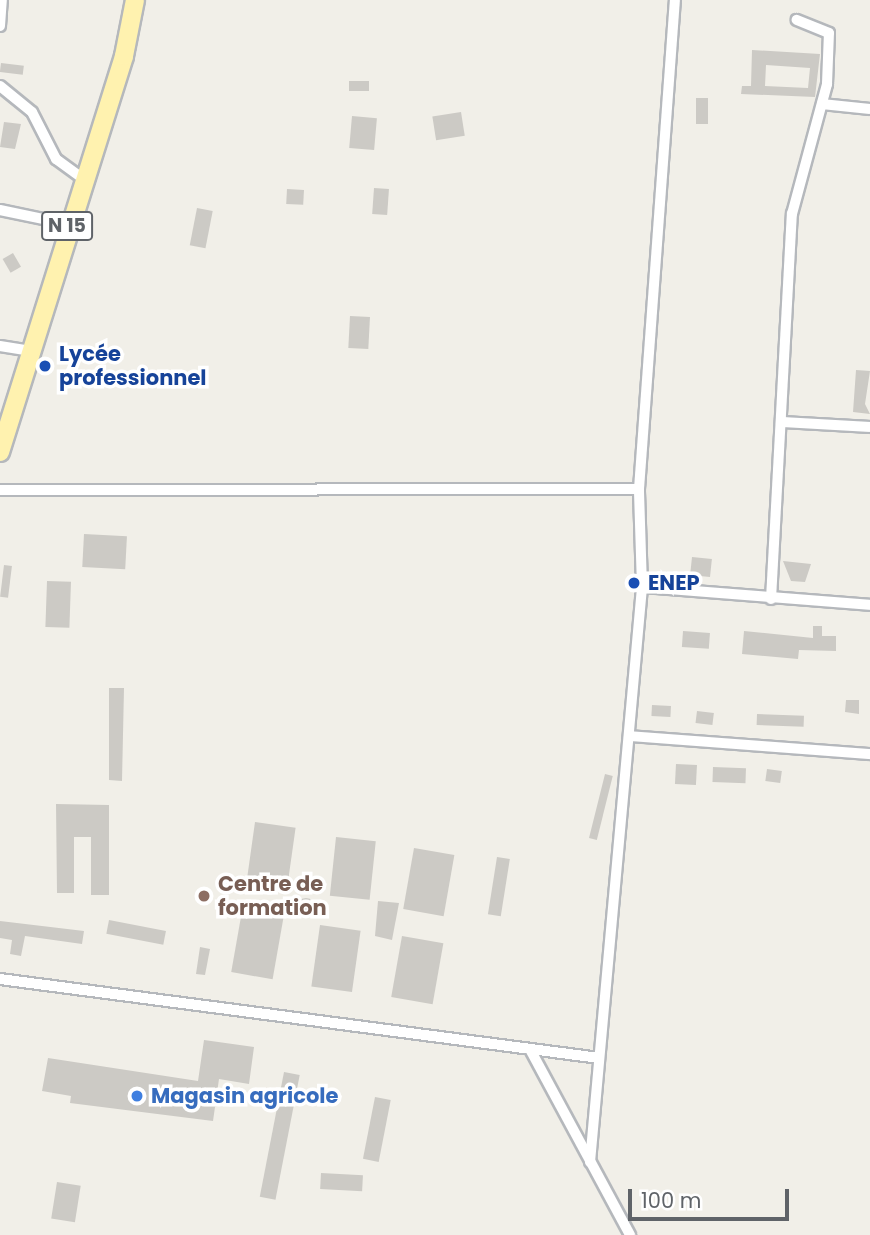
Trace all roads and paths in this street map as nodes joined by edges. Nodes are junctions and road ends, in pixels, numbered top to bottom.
1 (2, 0) edge
2 (135, 0) edge
3 (675, 0) edge
4 (796, 20) dead end
5 (0, 26) edge
6 (0, 86) edge
7 (822, 104) junction
8 (870, 109) edge
9 (81, 177) junction
10 (0, 210) edge
11 (67, 224) junction
12 (0, 346) edge
13 (30, 351) junction
14 (783, 422) junction
15 (870, 427) edge
16 (1, 448) edge
17 (639, 489) junction
18 (0, 490) edge
19 (642, 587) junction
20 (771, 599) junction
21 (870, 605) edge
22 (629, 736) junction
23 (870, 754) edge
24 (0, 979) edge
25 (531, 1051) junction
26 (599, 1058) junction
27 (590, 1162) junction
28 (630, 1235) edge

1 - 5 street
2 - 9 main road, N 15
3 - 17 street
4 - 7 street
6 - 9 street
7 - 8 street
7 - 14 street
9 - 11 main road, N 15
10 - 11 street
11 - 13 main road, N 15
12 - 13 street
13 - 16 main road, N 15
14 - 15 street
14 - 20 street
17 - 18 street
17 - 19 street
19 - 20 street
19 - 22 street
20 - 21 street
22 - 23 street
22 - 26 street
24 - 25 street
25 - 26 street
25 - 27 street
26 - 27 street
27 - 28 street

